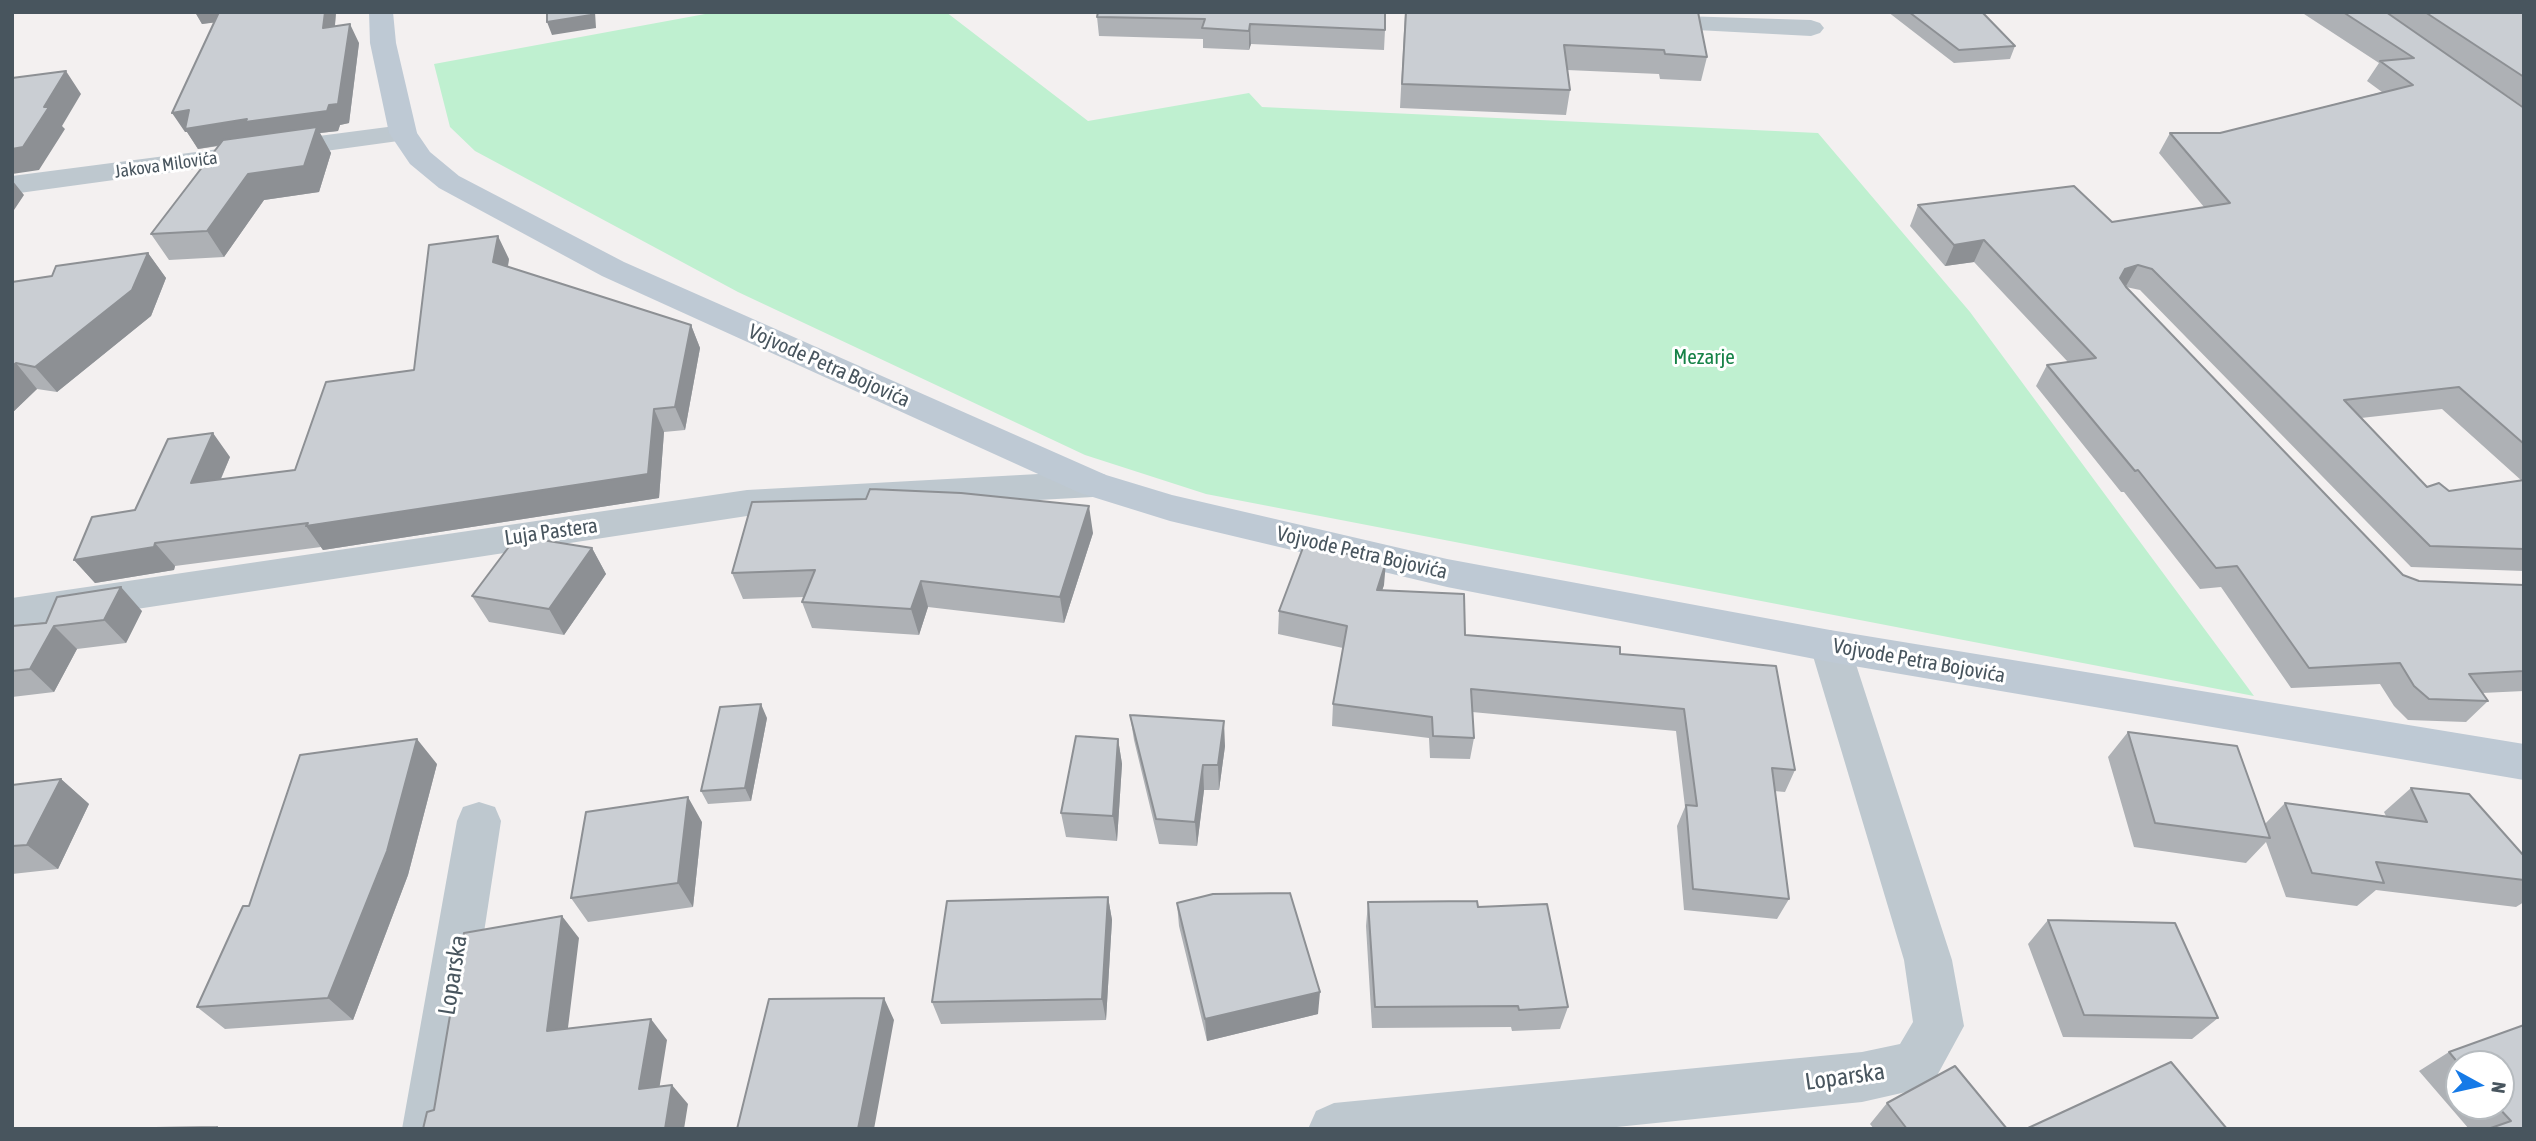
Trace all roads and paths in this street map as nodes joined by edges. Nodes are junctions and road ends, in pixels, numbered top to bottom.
1 (381, 12) edge
2 (1619, 21) edge
3 (1811, 29) dead end
4 (403, 133) junction
5 (12, 185) edge
6 (1093, 484) junction
7 (12, 612) edge
8 (1830, 646) junction
9 (2524, 762) edge
10 (479, 821) dead end
11 (428, 1129) edge
12 (1335, 1129) edge

1 - 4 street, Vojvode Petra Bojovića
2 - 3 street
4 - 5 street, Jakova Milovića
4 - 6 street, Vojvode Petra Bojovića
6 - 7 street, Luja Pastera
6 - 8 street, Vojvode Petra Bojovića
8 - 9 street, Vojvode Petra Bojovića
8 - 12 street, Loparska
10 - 11 street, Loparska

